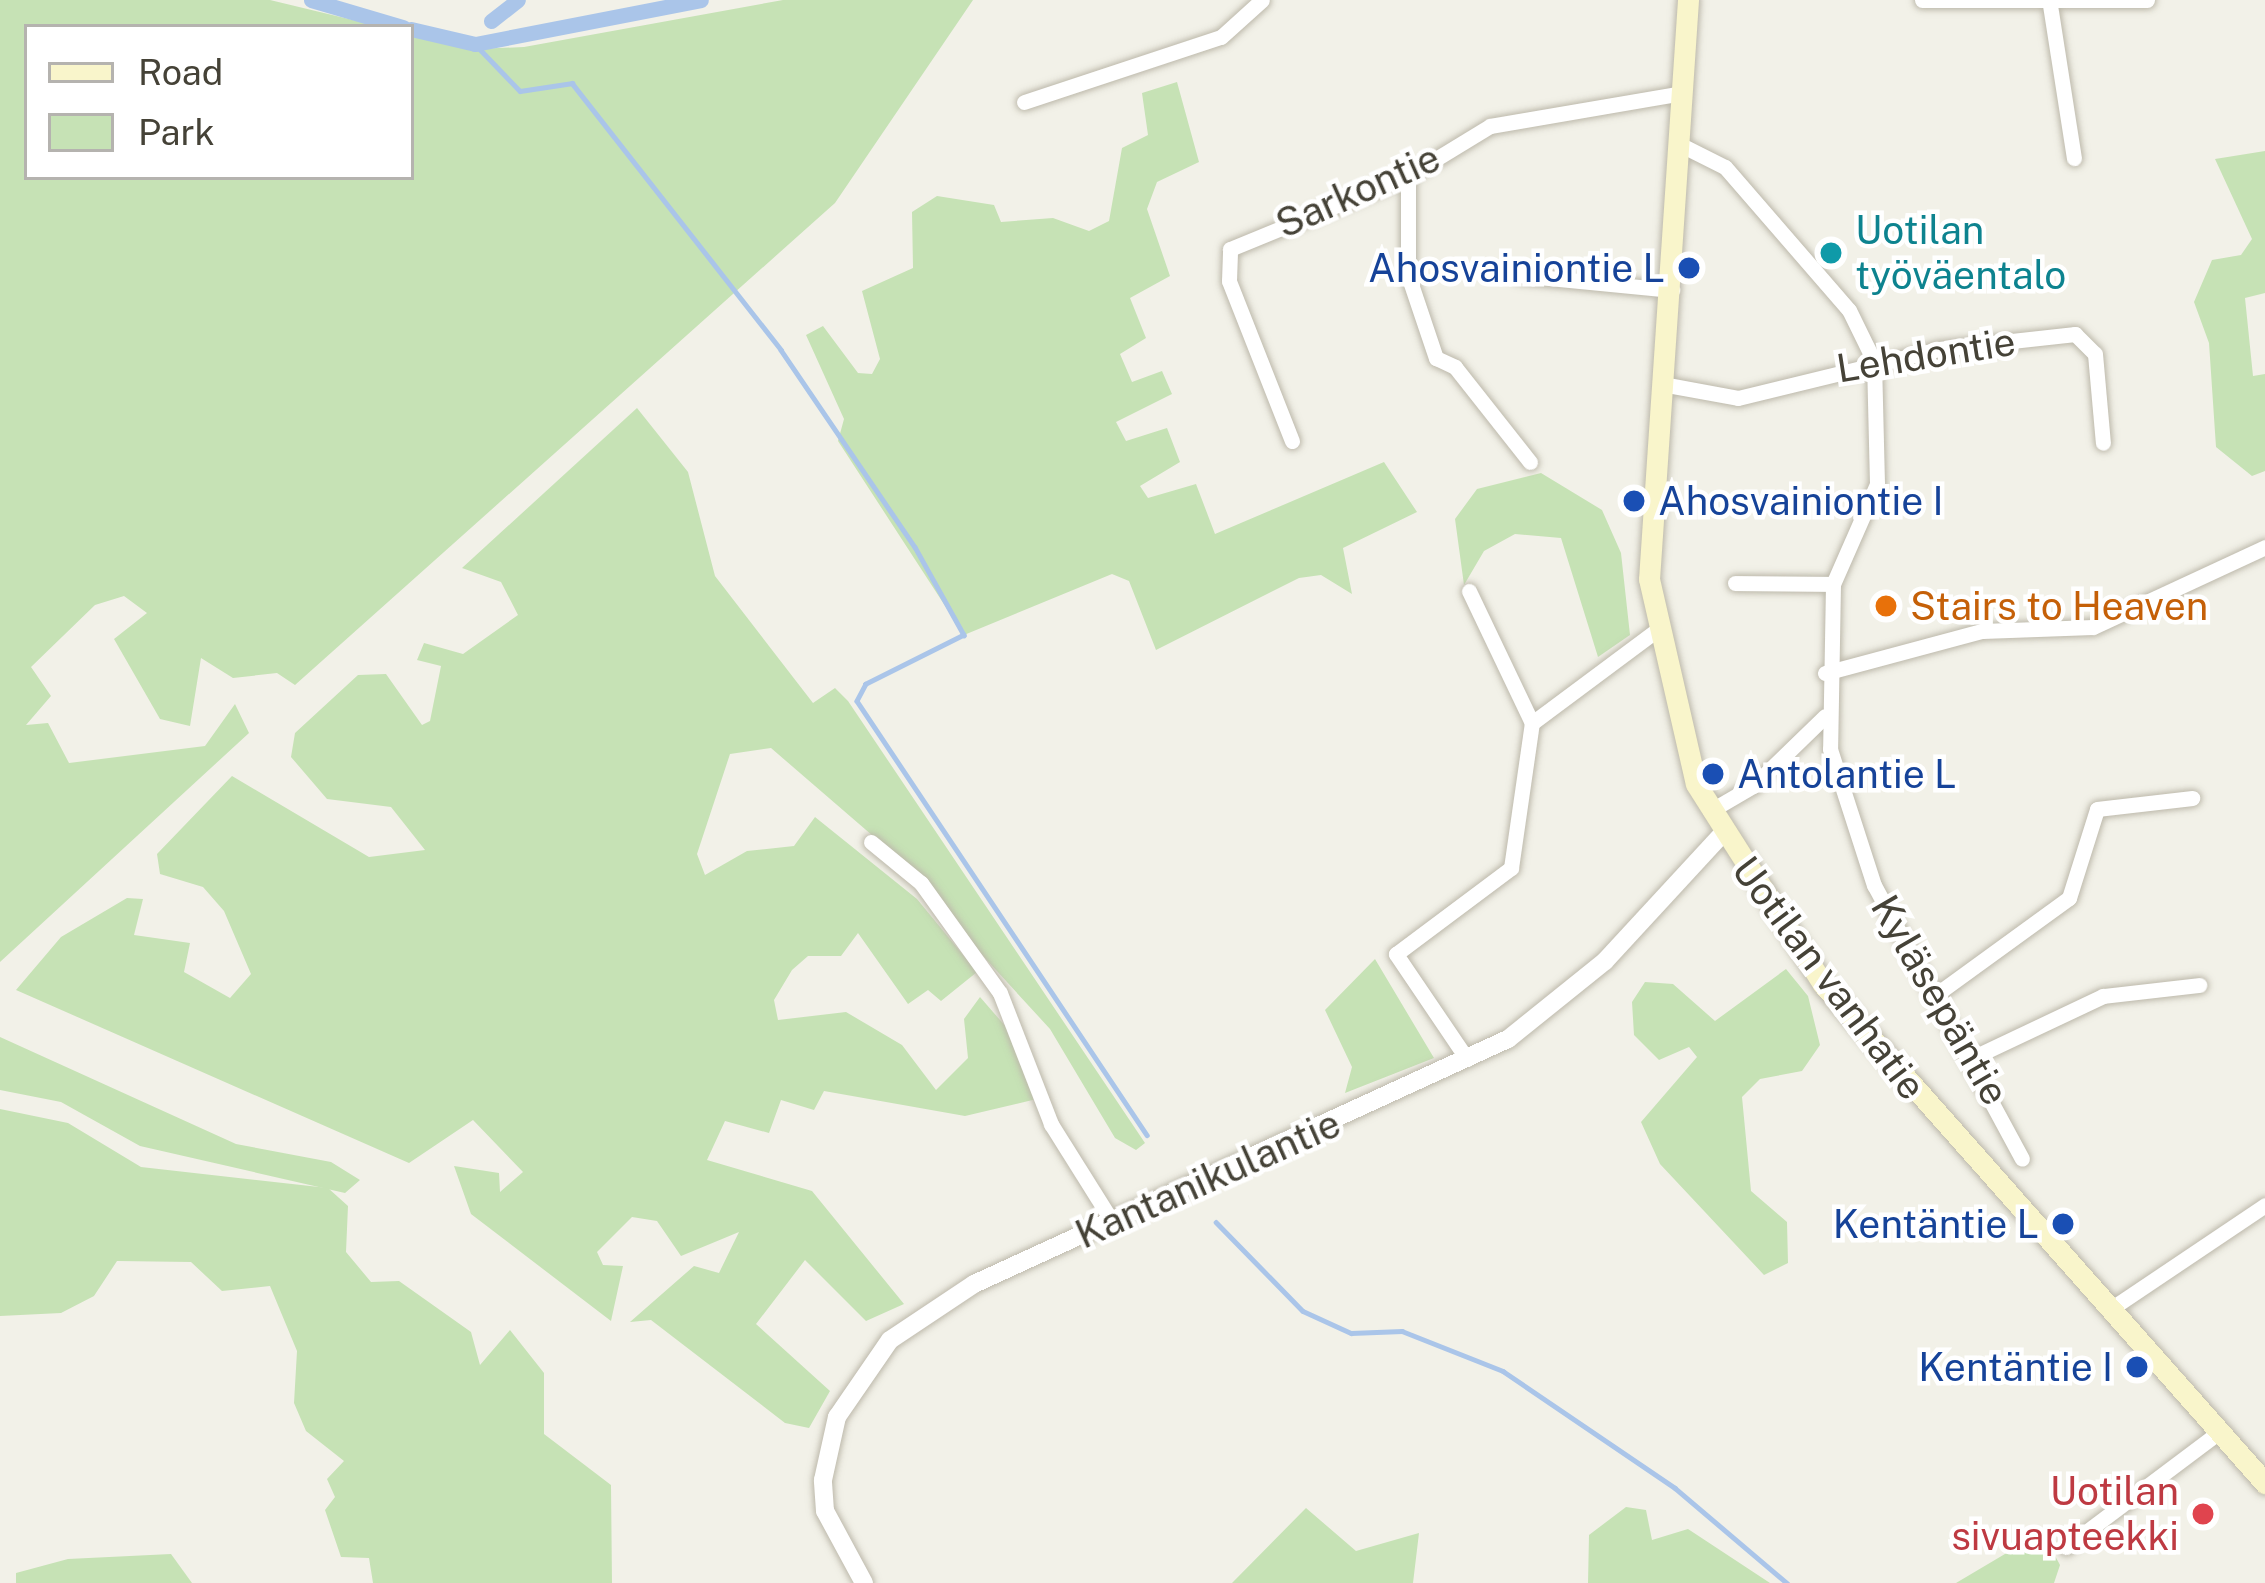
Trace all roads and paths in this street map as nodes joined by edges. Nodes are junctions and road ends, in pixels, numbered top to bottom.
1 (1262, 0) edge
2 (1688, 0) edge
3 (1922, 0) edge
4 (2147, 0) edge
5 (2050, 5) junction
6 (1683, 93) junction
7 (1024, 102) dead end
8 (1681, 145) junction
9 (2074, 158) dead end
10 (1408, 176) junction
11 (1518, 275) dead end
12 (1672, 290) junction
13 (1874, 361) junction
14 (1662, 384) junction
15 (1292, 441) dead end
16 (2103, 443) dead end
17 (1530, 462) dead end
18 (2265, 547) edge
19 (1736, 583) dead end
20 (1833, 584) junction
21 (1469, 591) dead end
22 (1654, 632) junction
23 (1825, 673) junction
24 (1825, 716) junction
25 (1532, 723) junction
26 (2192, 798) dead end
27 (1709, 811) junction
28 (1722, 834) junction
29 (872, 842) dead end
30 (2199, 985) dead end
31 (1934, 996) junction
32 (1974, 1057) junction
33 (1467, 1059) junction
34 (2022, 1159) dead end
35 (2265, 1205) edge
36 (1113, 1223) junction
37 (2109, 1310) junction
38 (2219, 1432) junction
39 (2265, 1483) edge
40 (2066, 1547) dead end
41 (864, 1583) edge

1 - 7 street
2 - 6 main road, Uotilan vanhatie
3 - 5 street
4 - 5 street
5 - 9 street
6 - 8 main road, Uotilan vanhatie
6 - 10 street, Sarkontie
8 - 12 main road, Uotilan vanhatie
8 - 13 street, Kyläsepäntie
10 - 15 street, Sarkontie
10 - 17 street
11 - 12 street
12 - 14 main road, Uotilan vanhatie
13 - 14 street, Lehdontie
13 - 16 street, Lehdontie
13 - 20 street, Kyläsepäntie
14 - 22 main road, Uotilan vanhatie
18 - 23 street
19 - 20 street
20 - 23 street, Kyläsepäntie
21 - 25 street
22 - 25 street
22 - 27 main road, Uotilan vanhatie
23 - 24 street, Kyläsepäntie
24 - 27 street
24 - 31 street, Kyläsepäntie
25 - 33 street
26 - 31 street
27 - 28 main road, Uotilan vanhatie
28 - 33 street, Kantanikulantie
28 - 37 main road, Uotilan vanhatie
29 - 36 street
30 - 32 street
31 - 32 street, Kyläsepäntie
32 - 34 street, Kyläsepäntie
33 - 36 street, Kantanikulantie
35 - 37 street
36 - 41 street, Kantanikulantie
37 - 38 main road, Uotilan vanhatie
38 - 39 main road, Uotilan vanhatie
38 - 40 street

